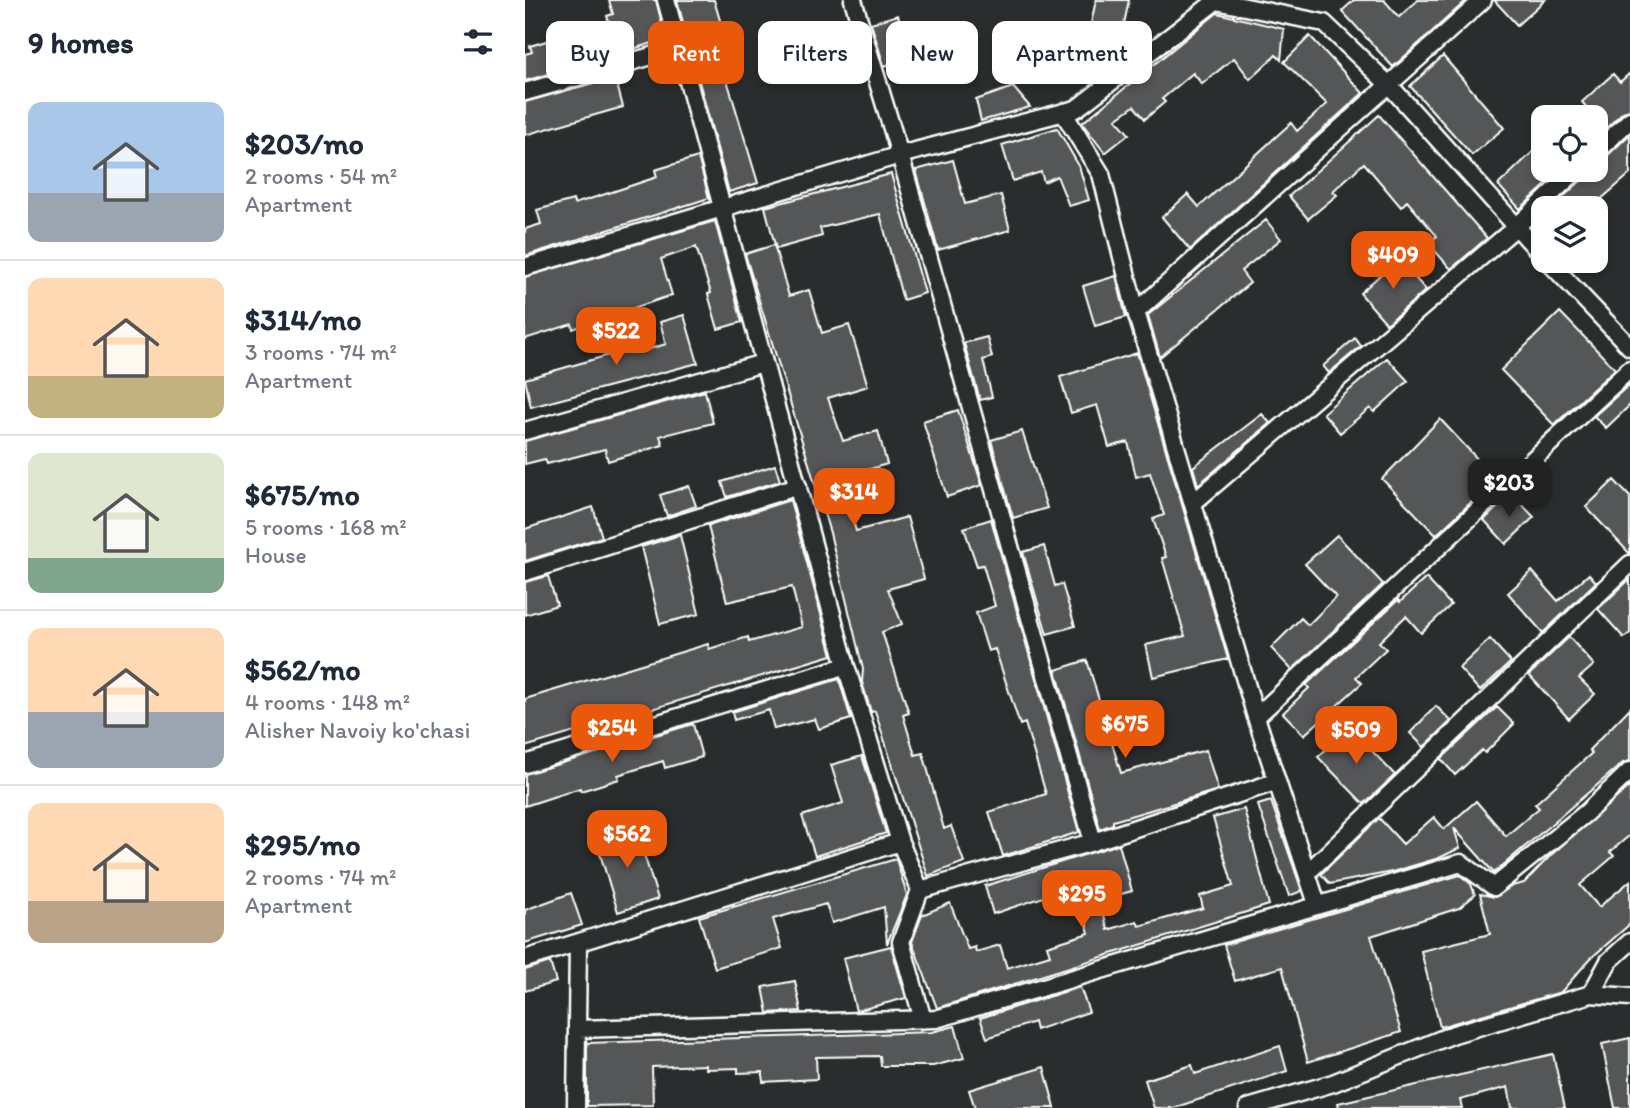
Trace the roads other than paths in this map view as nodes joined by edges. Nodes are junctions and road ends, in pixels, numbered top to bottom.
1 (666, 0) edge
2 (853, 0) edge
3 (1215, 0) edge
4 (1483, 0) edge
5 (672, 21) edge
6 (648, 57) edge
7 (690, 84) edge
8 (1390, 86) junction
9 (525, 92) edge
10 (1063, 113) junction
11 (1630, 120) edge
12 (1608, 141) edge
13 (900, 155) junction
14 (1564, 182) edge
15 (722, 207) junction
16 (1516, 228) junction
17 (1531, 244) edge
18 (525, 267) edge
19 (1559, 273) edge
20 (1136, 312) junction
21 (1630, 347) edge
22 (763, 363) junction
23 (1630, 369) edge
24 (525, 431) edge
25 (798, 486) junction
26 (1193, 503) junction
27 (1630, 564) edge
28 (525, 572) edge
29 (846, 666) junction
30 (1256, 717) junction
31 (525, 764) edge
32 (1630, 771) edge
33 (1275, 782) junction
34 (900, 842) junction
35 (1093, 842) junction
36 (1307, 873) junction
37 (920, 890) junction
38 (1318, 905) junction
39 (1630, 942) edge
40 (578, 943) junction
41 (525, 959) edge
42 (1591, 994) junction
43 (1630, 997) edge
44 (922, 1020) junction
45 (577, 1029) junction
46 (576, 1108) edge
47 (1248, 1108) edge

1 - 5 street
2 - 13 street
3 - 8 street
3 - 10 street
4 - 8 street
6 - 9 street
7 - 15 street
8 - 16 street
8 - 20 street
10 - 13 street
10 - 20 street
11 - 12 street
13 - 15 street
13 - 35 street
14 - 16 street
15 - 18 street
15 - 22 street
16 - 17 street
16 - 26 street
19 - 21 street
20 - 26 street
22 - 24 street
22 - 25 street
23 - 30 street
25 - 28 street
25 - 29 street
26 - 30 street
27 - 36 street
29 - 31 street
29 - 34 street
30 - 33 street
32 - 38 street
33 - 35 street
33 - 36 street
34 - 37 street
34 - 40 street
35 - 37 street
36 - 38 street
37 - 44 street
38 - 44 street
39 - 42 street
40 - 41 street
40 - 45 street
42 - 43 street
42 - 47 street
44 - 45 street
45 - 46 street

